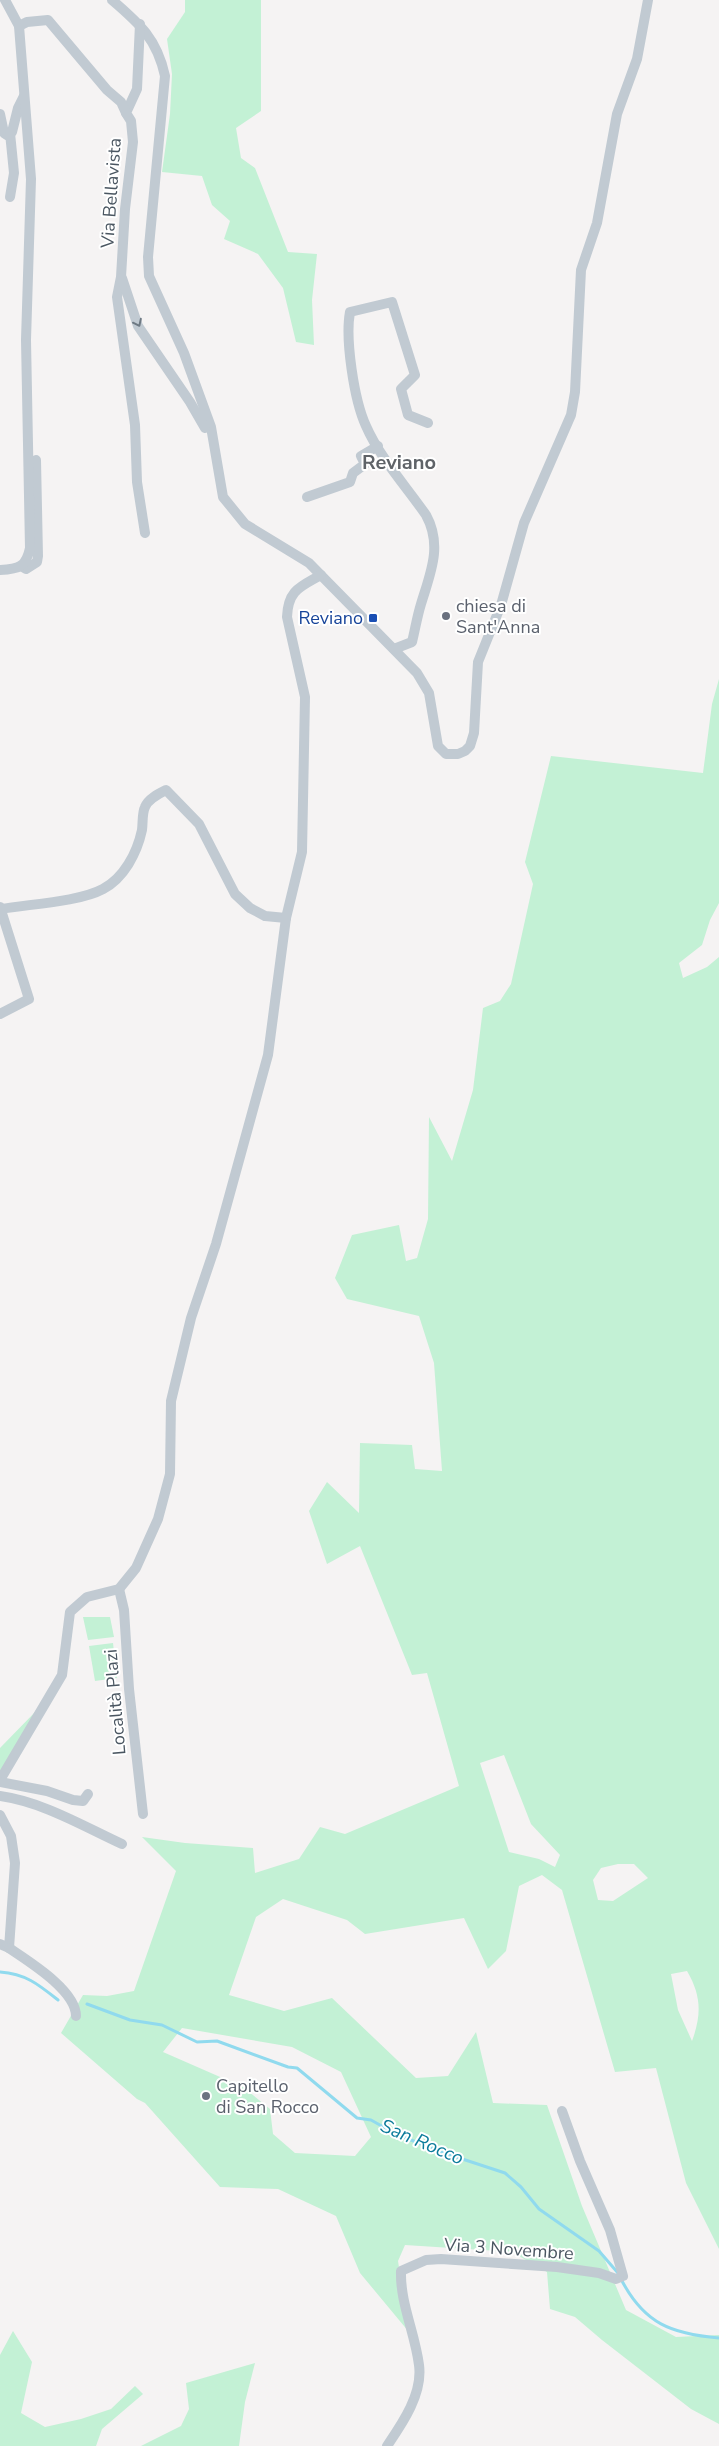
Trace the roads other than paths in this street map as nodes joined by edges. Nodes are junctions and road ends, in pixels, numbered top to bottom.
1 (5, 0) edge
2 (112, 0) edge
3 (648, 0) edge
4 (140, 24) junction
5 (20, 26) junction
6 (24, 95) junction
7 (126, 113) junction
8 (0, 114) edge
9 (10, 133) junction
10 (10, 197) dead end
11 (121, 277) junction
12 (428, 423) dead end
13 (214, 437) junction
14 (378, 446) junction
15 (36, 460) dead end
16 (307, 498) dead end
17 (145, 533) dead end
18 (21, 566) junction
19 (0, 570) edge
20 (321, 575) junction
21 (394, 649) junction
22 (0, 908) edge
23 (286, 918) junction
24 (0, 1014) edge
25 (119, 1589) junction
26 (0, 1781) edge
27 (88, 1794) dead end
28 (0, 1796) edge
29 (143, 1814) dead end
30 (0, 1815) edge
31 (122, 1844) dead end
32 (4, 1946) edge
33 (76, 2016) dead end
34 (562, 2111) dead end
35 (387, 2446) edge

1 - 5 street
2 - 4 street
3 - 21 street
4 - 7 street, Via Bellavista
4 - 13 street
5 - 6 street
5 - 7 street
6 - 9 street
6 - 18 street
7 - 11 street, Via Bellavista
8 - 9 street
9 - 10 street
11 -> 13 street, Via Bellavista
11 - 17 street, Via Bellavista
12 - 14 street
13 - 20 street
14 - 16 street
14 - 21 street
15 - 18 street
18 - 19 street
20 - 21 street
20 - 23 street
22 - 23 street
22 - 24 street
23 - 25 street
25 - 26 street
25 - 29 street, Località Plazi
26 - 27 street
28 - 31 street
30 - 32 street
32 - 33 street
34 - 35 street, Via 3 Novembre

